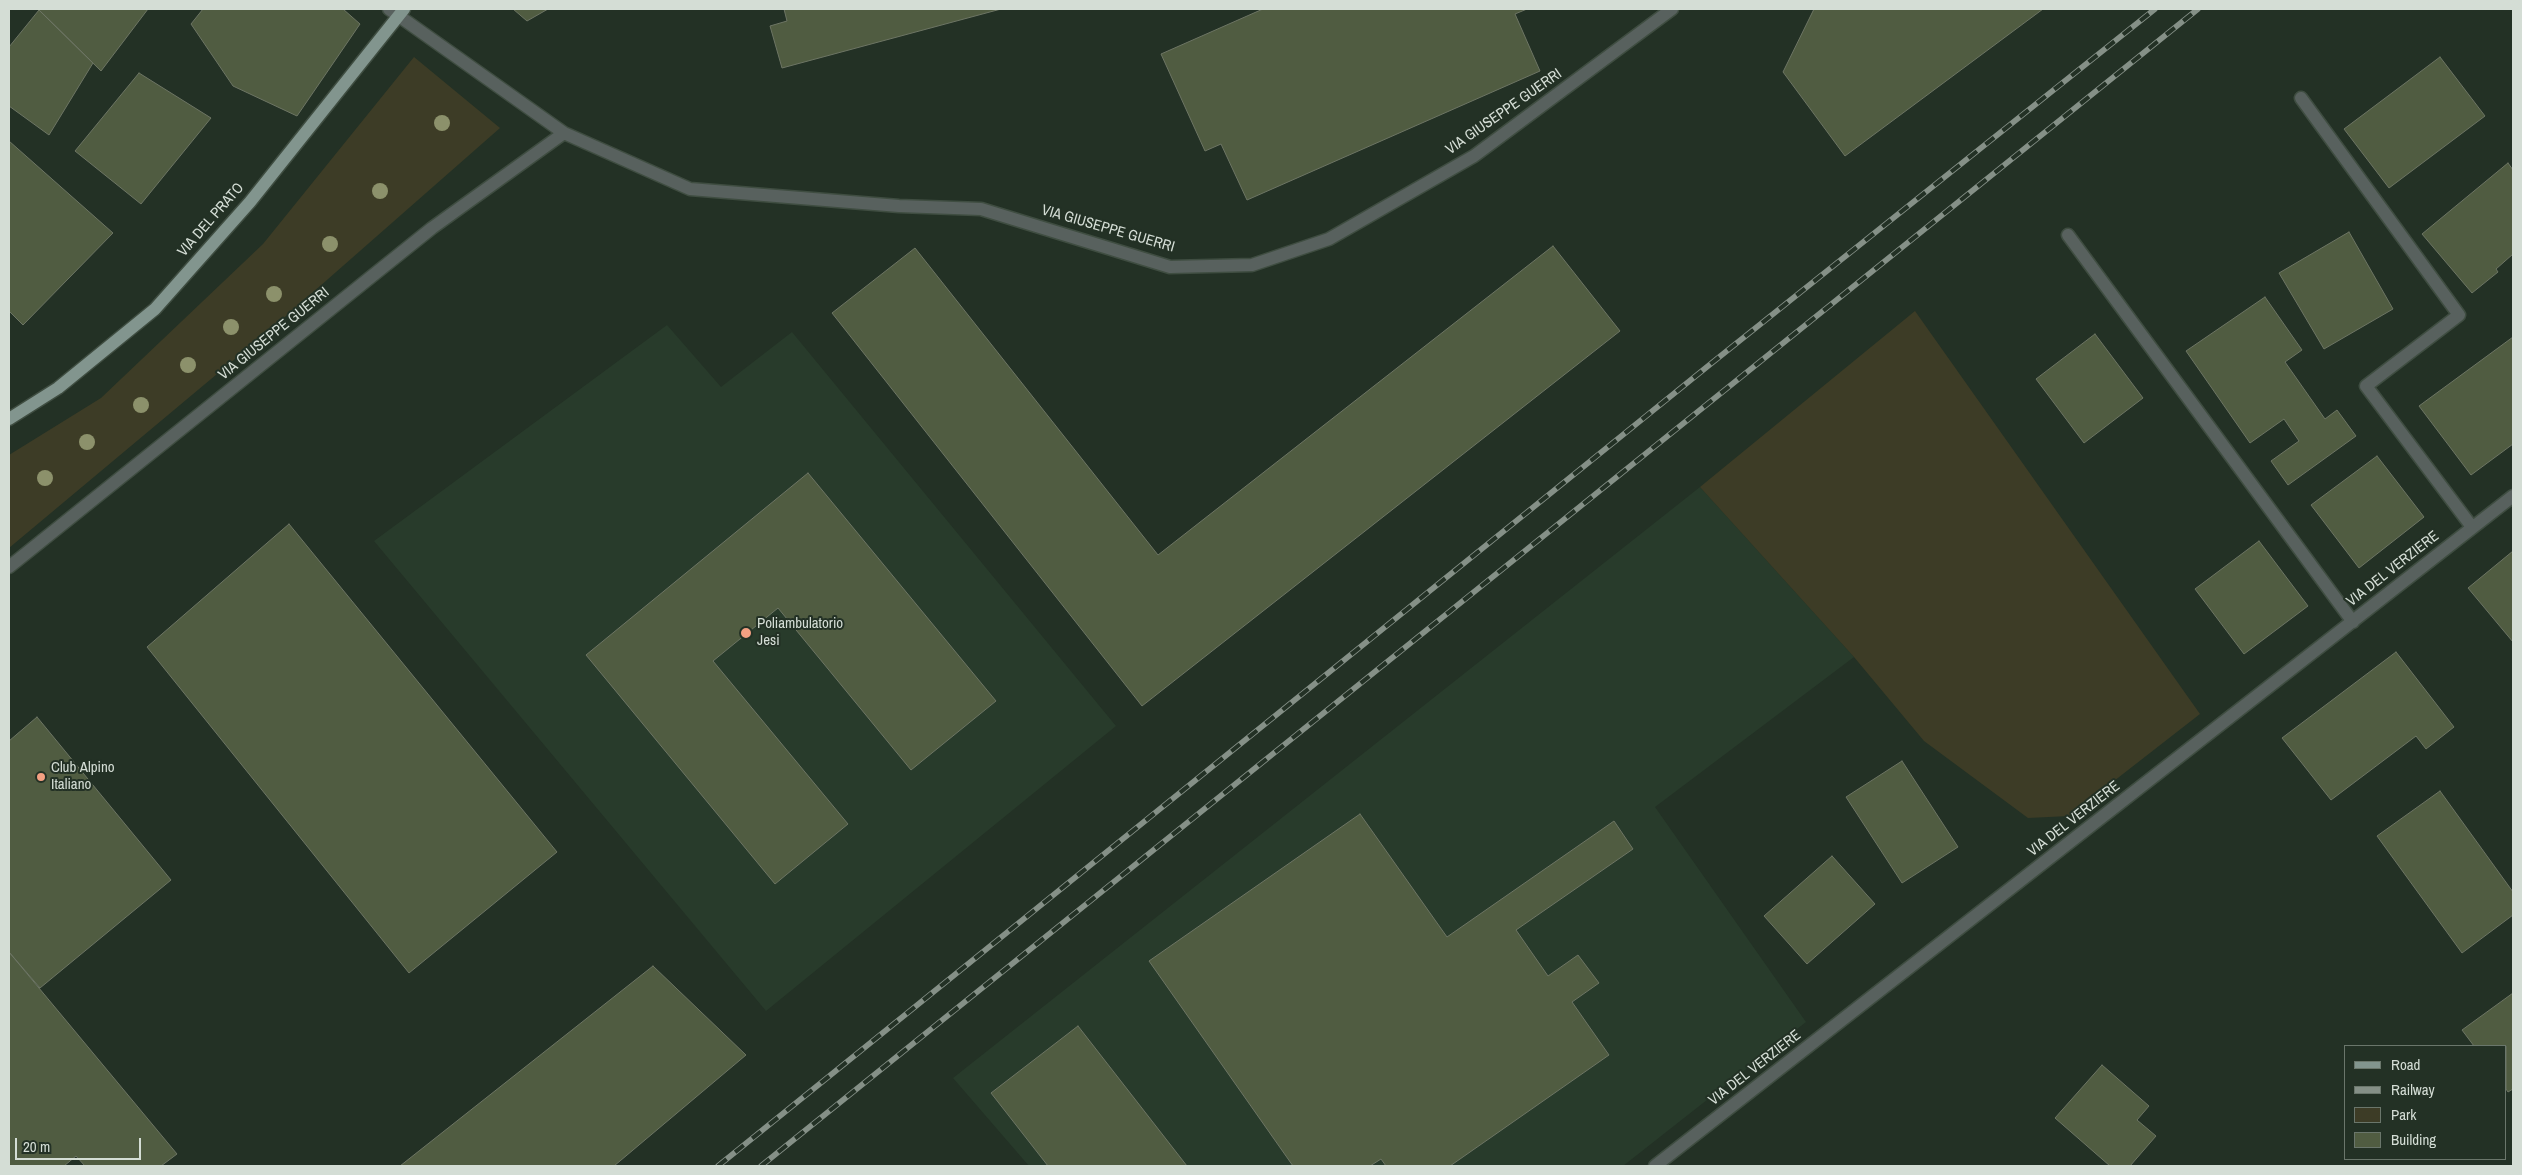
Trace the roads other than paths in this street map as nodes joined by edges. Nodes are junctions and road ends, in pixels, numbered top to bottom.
1 (1672, 9) edge
2 (397, 11) edge
3 (2301, 98) dead end
4 (564, 133) junction
5 (2068, 234) dead end
6 (9, 419) edge
7 (2513, 496) edge
8 (2472, 527) junction
9 (9, 567) edge
10 (2353, 622) junction
11 (1655, 1166) edge

1 - 4 street, VIA GIUSEPPE GUERRI
2 - 4 street, VIA GIUSEPPE GUERRI
2 - 6 main road, VIA DEL PRATO
3 - 8 street
4 - 9 street, VIA GIUSEPPE GUERRI
5 - 10 street
7 - 8 street, VIA DEL VERZIERE
8 - 10 street, VIA DEL VERZIERE
10 - 11 street, VIA DEL VERZIERE

